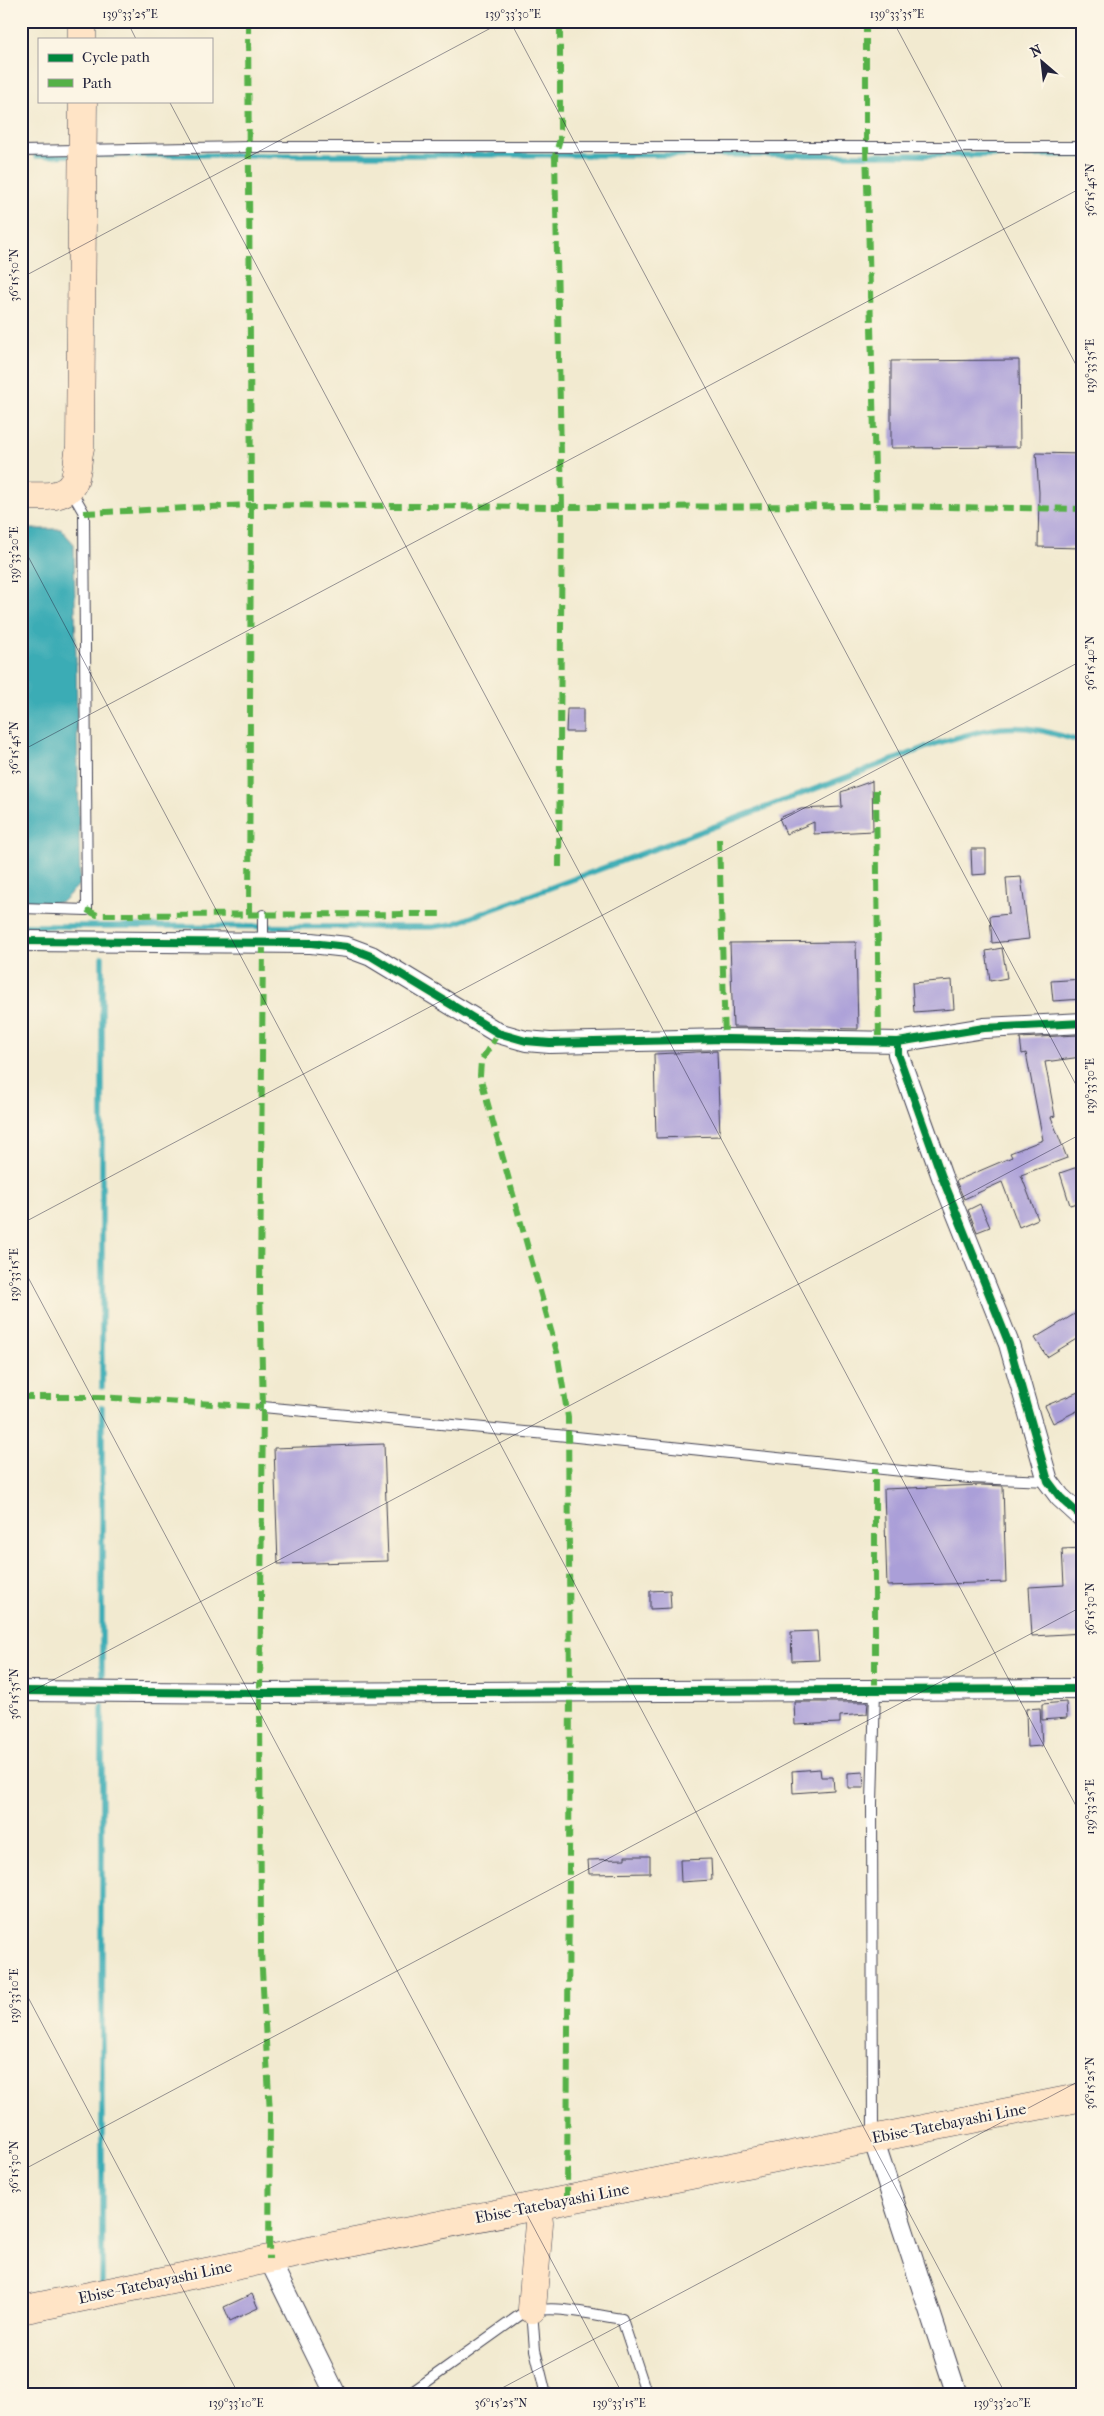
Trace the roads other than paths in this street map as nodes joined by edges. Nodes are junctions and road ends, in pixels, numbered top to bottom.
1 (82, 21) edge
2 (82, 38) edge
3 (83, 102) edge
4 (1083, 148) edge
5 (21, 151) edge
6 (83, 151) junction
7 (80, 448) junction
8 (21, 496) edge
9 (76, 499) junction
10 (21, 510) edge
11 (21, 908) edge
12 (263, 917) dead end
13 (263, 939) junction
14 (21, 941) edge
15 (1083, 1023) edge
16 (898, 1042) junction
17 (262, 1407) dead end
18 (1048, 1482) junction
19 (1083, 1518) edge
20 (1083, 1688) edge
21 (875, 1690) junction
22 (21, 1691) edge
23 (1083, 2097) edge
24 (873, 2138) junction
25 (537, 2206) junction
26 (269, 2258) junction
27 (532, 2309) junction
28 (21, 2310) edge
29 (336, 2395) edge
30 (408, 2395) edge
31 (546, 2395) edge
32 (648, 2395) edge
33 (956, 2395) edge

1 - 2 main road
3 - 6 main road
4 - 6 lane
5 - 6 lane
6 - 7 main road
7 - 8 main road
7 - 9 main road
9 - 10 main road
9 - 11 lane
12 - 13 lane
13 - 14 street
13 - 16 street
15 - 16 street
16 - 18 street
17 - 18 lane
18 - 19 street
20 - 21 street
21 - 22 street
21 - 24 lane
23 - 24 main road, Ebise-Tatebayashi Line
24 - 25 main road, Ebise-Tatebayashi Line
24 - 33 street
25 - 26 main road, Ebise-Tatebayashi Line
25 - 27 main road
26 - 28 main road, Ebise-Tatebayashi Line
26 - 29 street
27 - 30 lane
27 - 31 lane
27 - 32 lane

